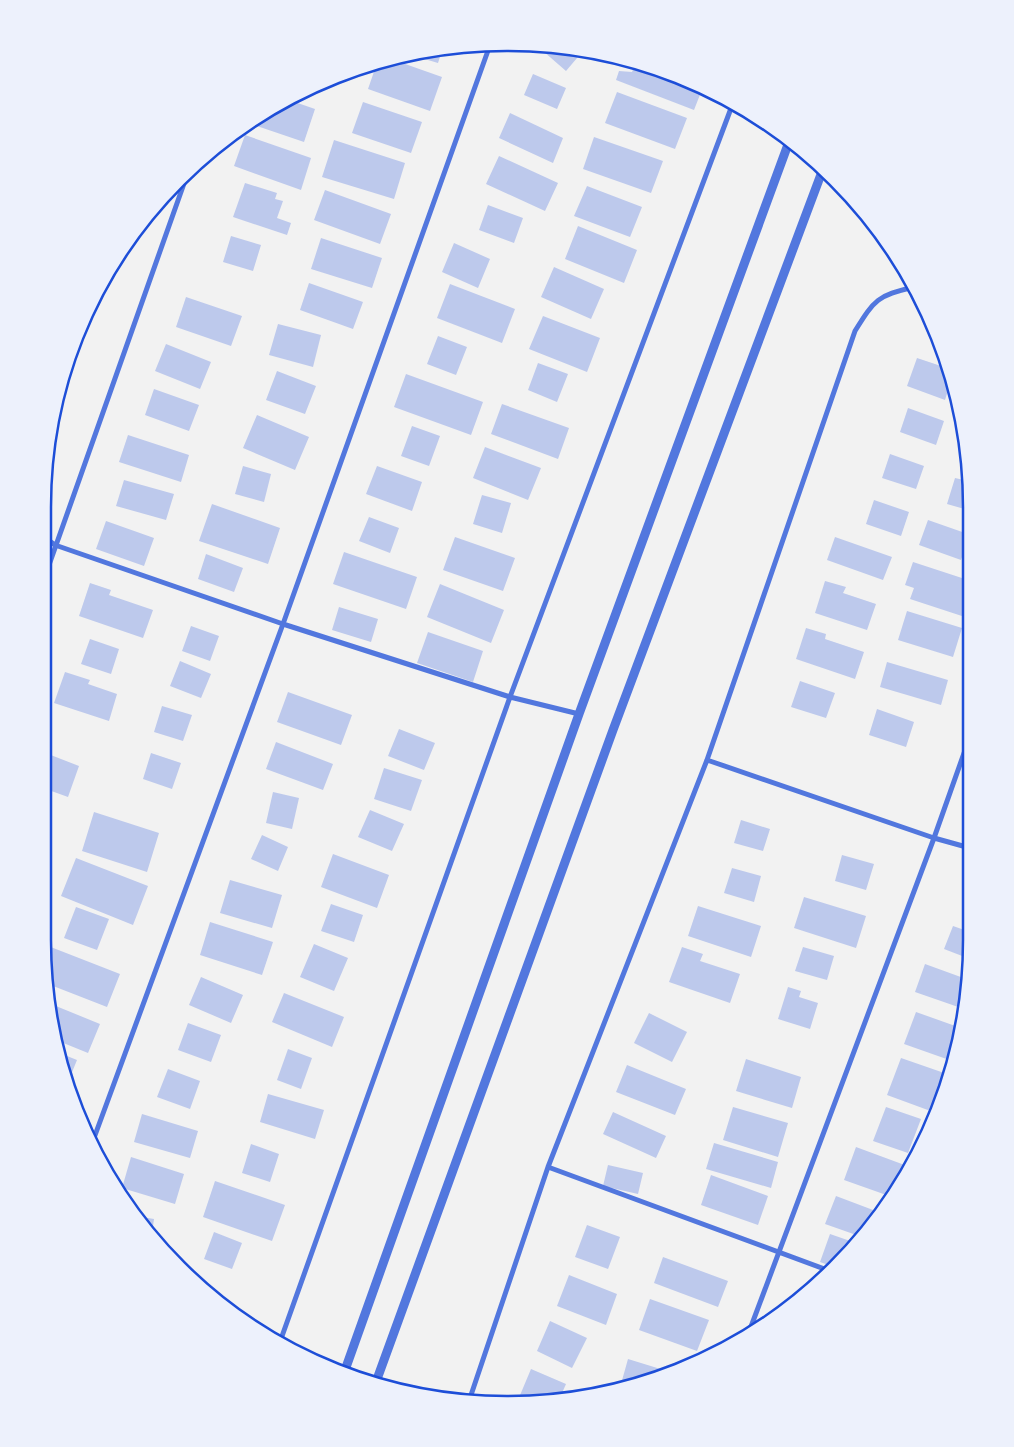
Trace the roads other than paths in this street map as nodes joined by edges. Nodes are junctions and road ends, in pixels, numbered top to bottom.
1 (488, 52) edge
2 (731, 110) edge
3 (787, 147) edge
4 (820, 177) edge
5 (183, 188) edge
6 (907, 289) edge
7 (51, 542) edge
8 (56, 546) junction
9 (51, 559) edge
10 (283, 624) junction
11 (510, 697) junction
12 (579, 714) junction
13 (963, 756) edge
14 (707, 760) junction
15 (934, 838) junction
16 (963, 846) edge
17 (95, 1135) edge
18 (548, 1167) junction
19 (778, 1253) junction
20 (822, 1268) edge
21 (752, 1324) edge
22 (282, 1337) edge
23 (346, 1366) edge
24 (378, 1377) edge
25 (471, 1394) edge

1 - 10 street
2 - 11 street
3 - 12 street
4 - 24 street
5 - 8 street
6 - 14 street
7 - 8 street
8 - 9 street
8 - 10 street
10 - 11 street
10 - 17 street
11 - 12 street
11 - 22 street
12 - 23 street
13 - 15 street
14 - 15 street
14 - 18 street
15 - 16 street
15 - 19 street
18 - 19 street
18 - 25 street
19 - 20 street
19 - 21 street

